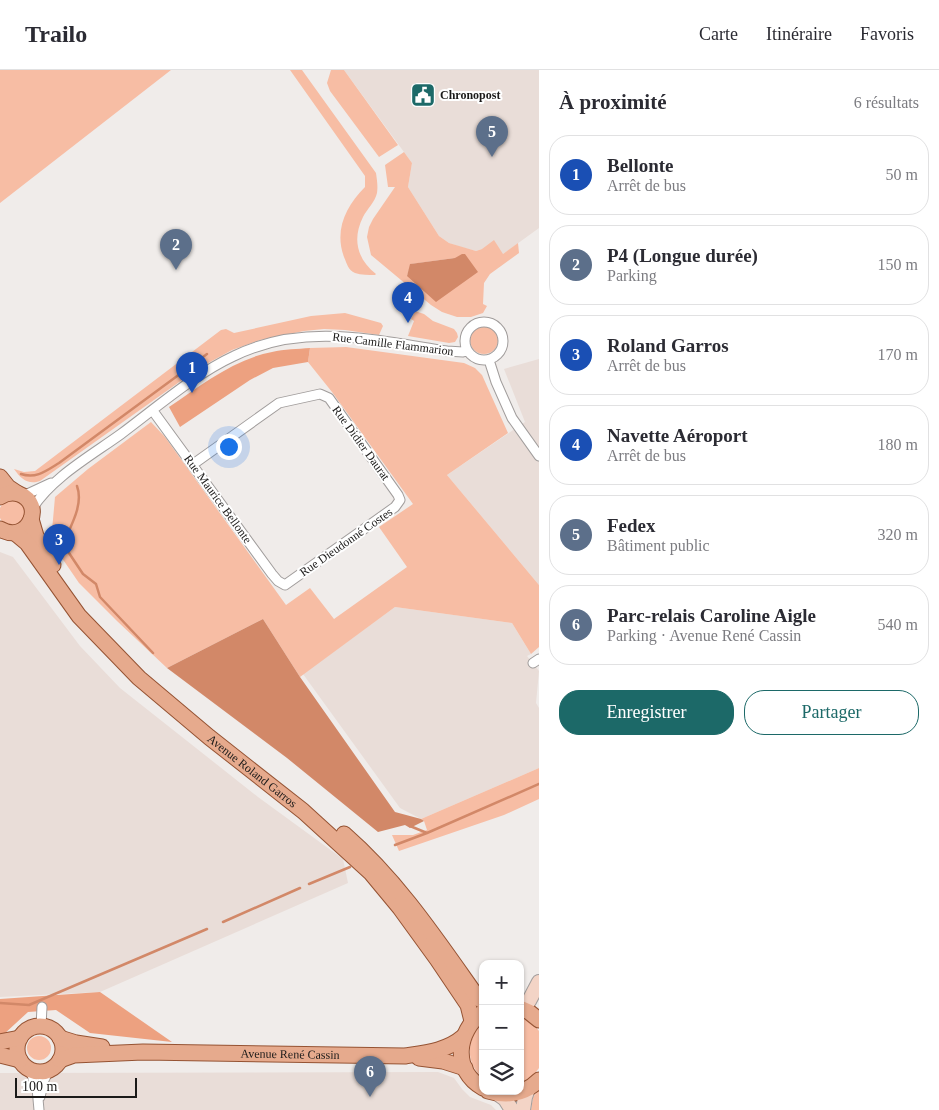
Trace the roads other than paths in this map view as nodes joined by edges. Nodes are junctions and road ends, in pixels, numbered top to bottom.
1 (467, 351) junction
2 (489, 360) junction
3 (153, 411) junction
4 (539, 456) edge
5 (192, 464) junction
6 (0, 477) edge
7 (60, 478) junction
8 (20, 495) junction
9 (398, 495) joint
10 (0, 497) edge
11 (32, 514) junction
12 (5, 531) edge
13 (285, 585) joint
14 (371, 874) junction
15 (430, 931) junction
16 (539, 982) edge
17 (479, 999) edge
18 (523, 1005) edge
19 (42, 1007) dead end
20 (524, 1009) edge
21 (477, 1017) edge
22 (539, 1020) edge
23 (41, 1026) junction
24 (463, 1037) junction
25 (20, 1038) junction
26 (60, 1038) junction
27 (0, 1042) edge
28 (143, 1052) junction
29 (0, 1055) edge
30 (405, 1056) junction
31 (25, 1065) junction
32 (54, 1065) junction
33 (465, 1068) junction
34 (533, 1084) edge
35 (479, 1085) edge
36 (497, 1095) edge
37 (39, 1106) edge
38 (512, 1110) edge
39 (523, 1110) edge

1 - 2 street
1 - 2 street
1 - 3 street, Rue Camille Flammarion
2 - 4 street
3 - 5 street, Rue Maurice Bellonte
3 - 7 street, Rue Camille Flammarion
5 - 9 street, Rue Didier Daurat
5 - 13 street, Rue Maurice Bellonte
6 - 8 main road
7 - 8 street, Rue Camille Flammarion
7 - 11 street, Rue Camille Flammarion
8 - 10 main road
8 - 11 main road, Avenue Roland Garros
9 - 13 street, Rue Dieudonné Costes
11 - 12 main road
11 - 15 main road, Avenue Roland Garros
12 - 14 main road, Avenue Roland Garros
14 - 15 street
14 - 21 main road, Avenue Roland Garros
15 - 17 main road, Avenue Roland Garros
16 - 18 main road
19 - 23 street
20 - 22 main road
21 - 24 main road
23 - 25 main road
23 - 26 main road
24 - 30 main road, Avenue René Cassin
24 - 33 main road
25 - 27 main road
25 - 31 main road
26 - 28 main road, Avenue René Cassin
26 - 32 main road
28 - 30 main road, Avenue René Cassin
28 - 32 main road, Avenue René Cassin
29 - 31 main road
30 - 33 main road
31 - 32 main road
31 - 37 street
32 - 37 street
33 - 35 main road
34 - 39 main road
36 - 38 main road

